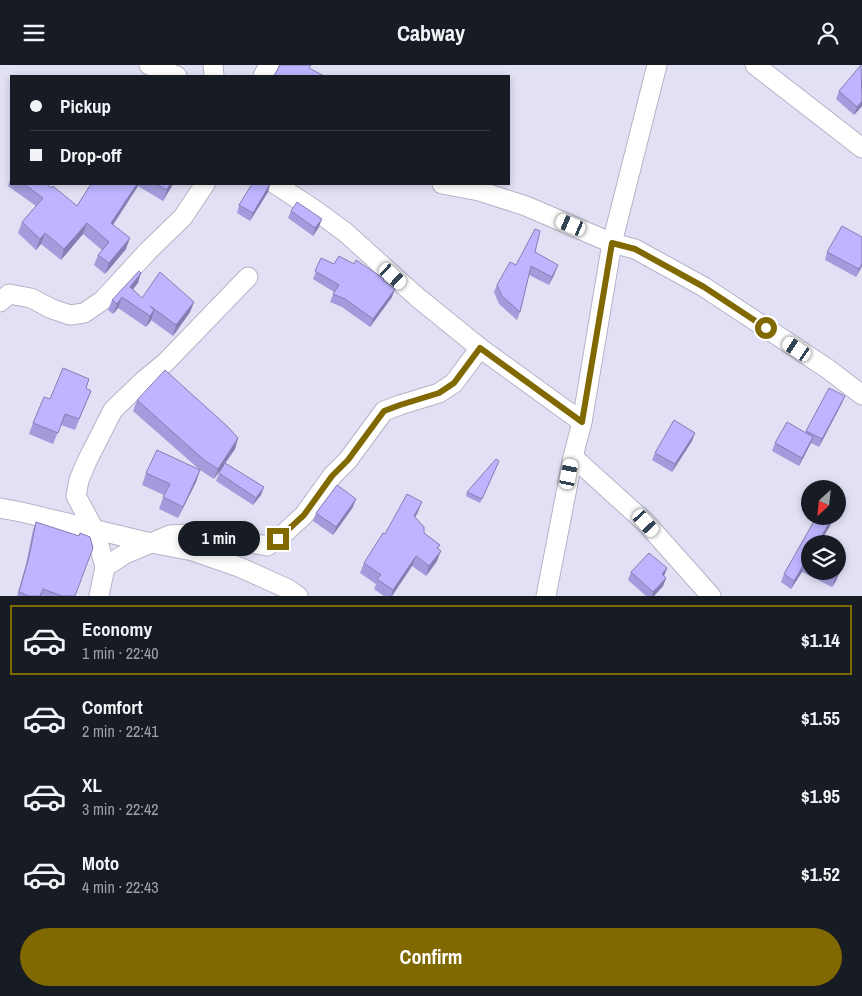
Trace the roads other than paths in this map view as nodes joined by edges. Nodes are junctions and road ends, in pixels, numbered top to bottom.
1 (149, 65) edge
2 (657, 65) edge
3 (755, 65) edge
4 (174, 75) edge
5 (862, 148) edge
6 (204, 185) edge
7 (277, 185) edge
8 (447, 185) edge
9 (612, 243) junction
10 (248, 277) dead end
11 (3, 293) edge
12 (480, 348) junction
13 (862, 395) edge
14 (582, 422) junction
15 (572, 457) junction
16 (0, 509) edge
17 (95, 531) junction
18 (151, 543) junction
19 (105, 567) junction
20 (98, 596) edge
21 (298, 596) edge
22 (546, 596) edge
23 (712, 596) edge

1 - 4 street
2 - 9 street
3 - 5 street
6 - 11 street
7 - 12 street
8 - 9 street
9 - 13 street
9 - 14 street
10 - 17 street
12 - 14 street
12 - 18 street
14 - 15 street
15 - 22 street
15 - 23 street
16 - 17 street
17 - 18 street
17 - 19 street
18 - 19 street
18 - 21 street
19 - 20 street

